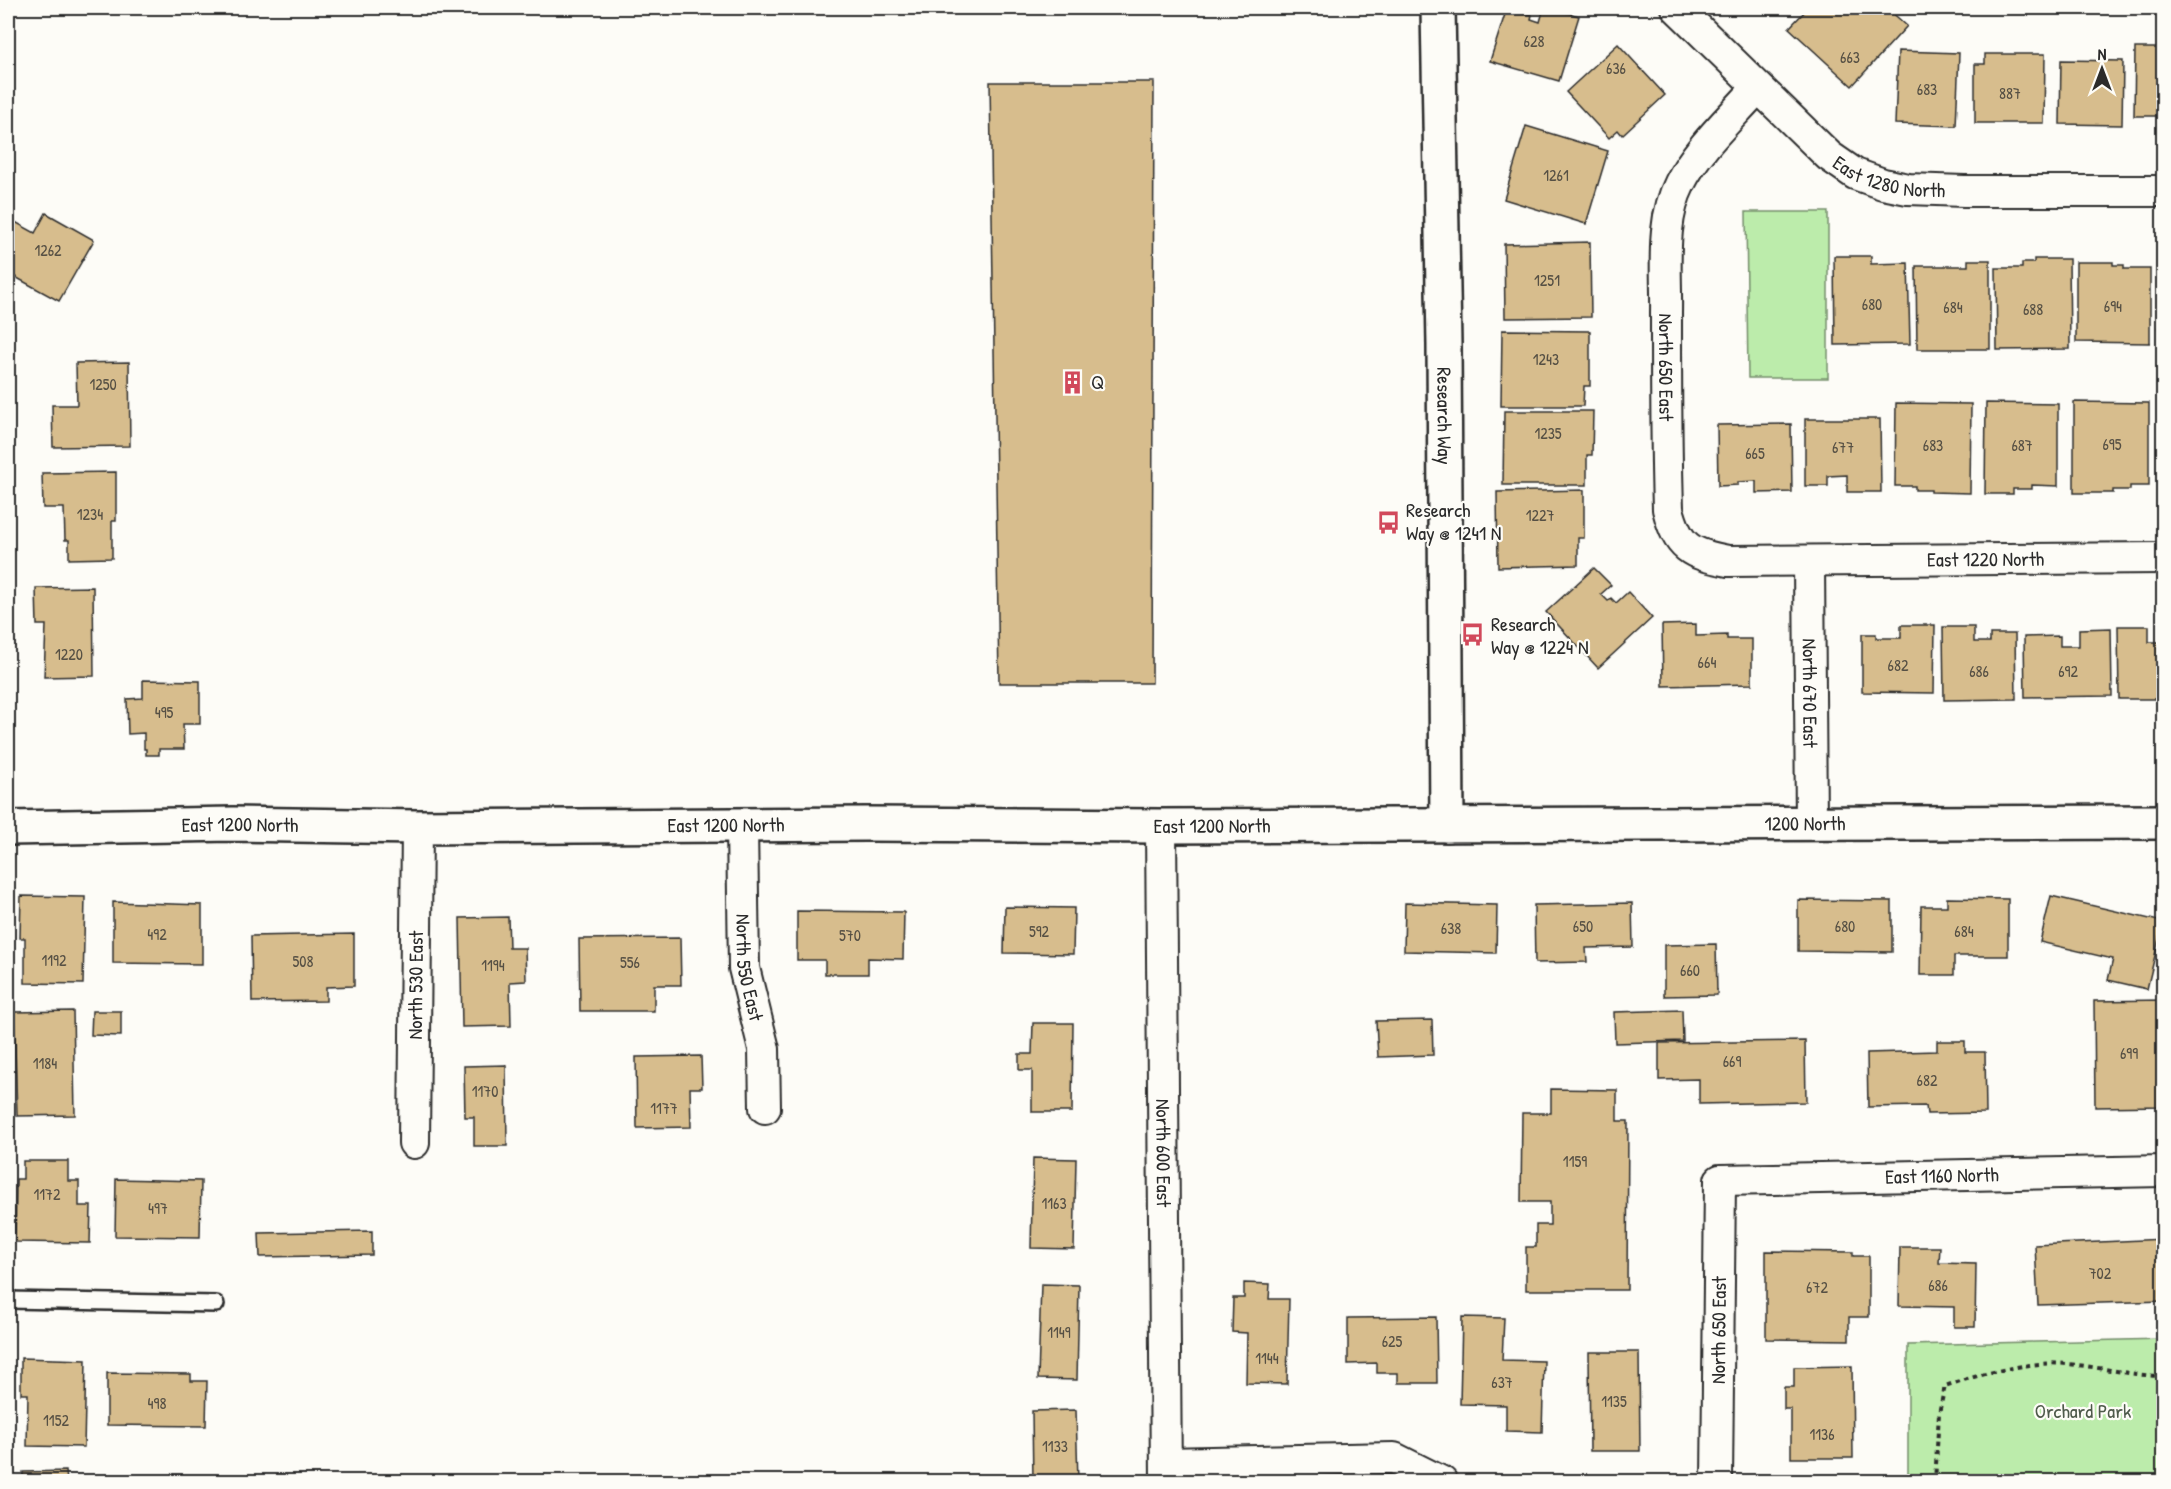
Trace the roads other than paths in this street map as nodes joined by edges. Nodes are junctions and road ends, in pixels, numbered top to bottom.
1 (1438, 8) edge
2 (1677, 8) edge
3 (1757, 88) junction
4 (2163, 191) edge
5 (2163, 558) edge
6 (1809, 561) junction
7 (2163, 822) edge
8 (1811, 824) junction
9 (1447, 825) junction
10 (742, 826) junction
11 (1161, 826) junction
12 (417, 827) junction
13 (8, 828) edge
14 (765, 1108) dead end
15 (414, 1143) dead end
16 (2163, 1171) edge
17 (1720, 1180) joint
18 (8, 1300) edge
19 (216, 1304) dead end
20 (1166, 1472) edge
21 (1442, 1482) edge
22 (1717, 1482) edge

1 - 9 street, Research Way
2 - 3 street, East 1280 North
3 - 4 street, East 1280 North
3 - 6 street, North 650 East
5 - 6 street, East 1220 North
6 - 8 street, North 670 East
7 - 8 street, 1200 North
8 - 9 street, 1200 North
9 - 11 street, East 1200 North
10 - 11 street, East 1200 North
10 - 12 street, East 1200 North
10 - 14 street, North 550 East
11 - 20 street, North 600 East
12 - 13 street, East 1200 North
12 - 15 street, North 530 East
16 - 17 street, East 1160 North
17 - 22 street, North 650 East
18 - 19 lane
20 - 21 street

